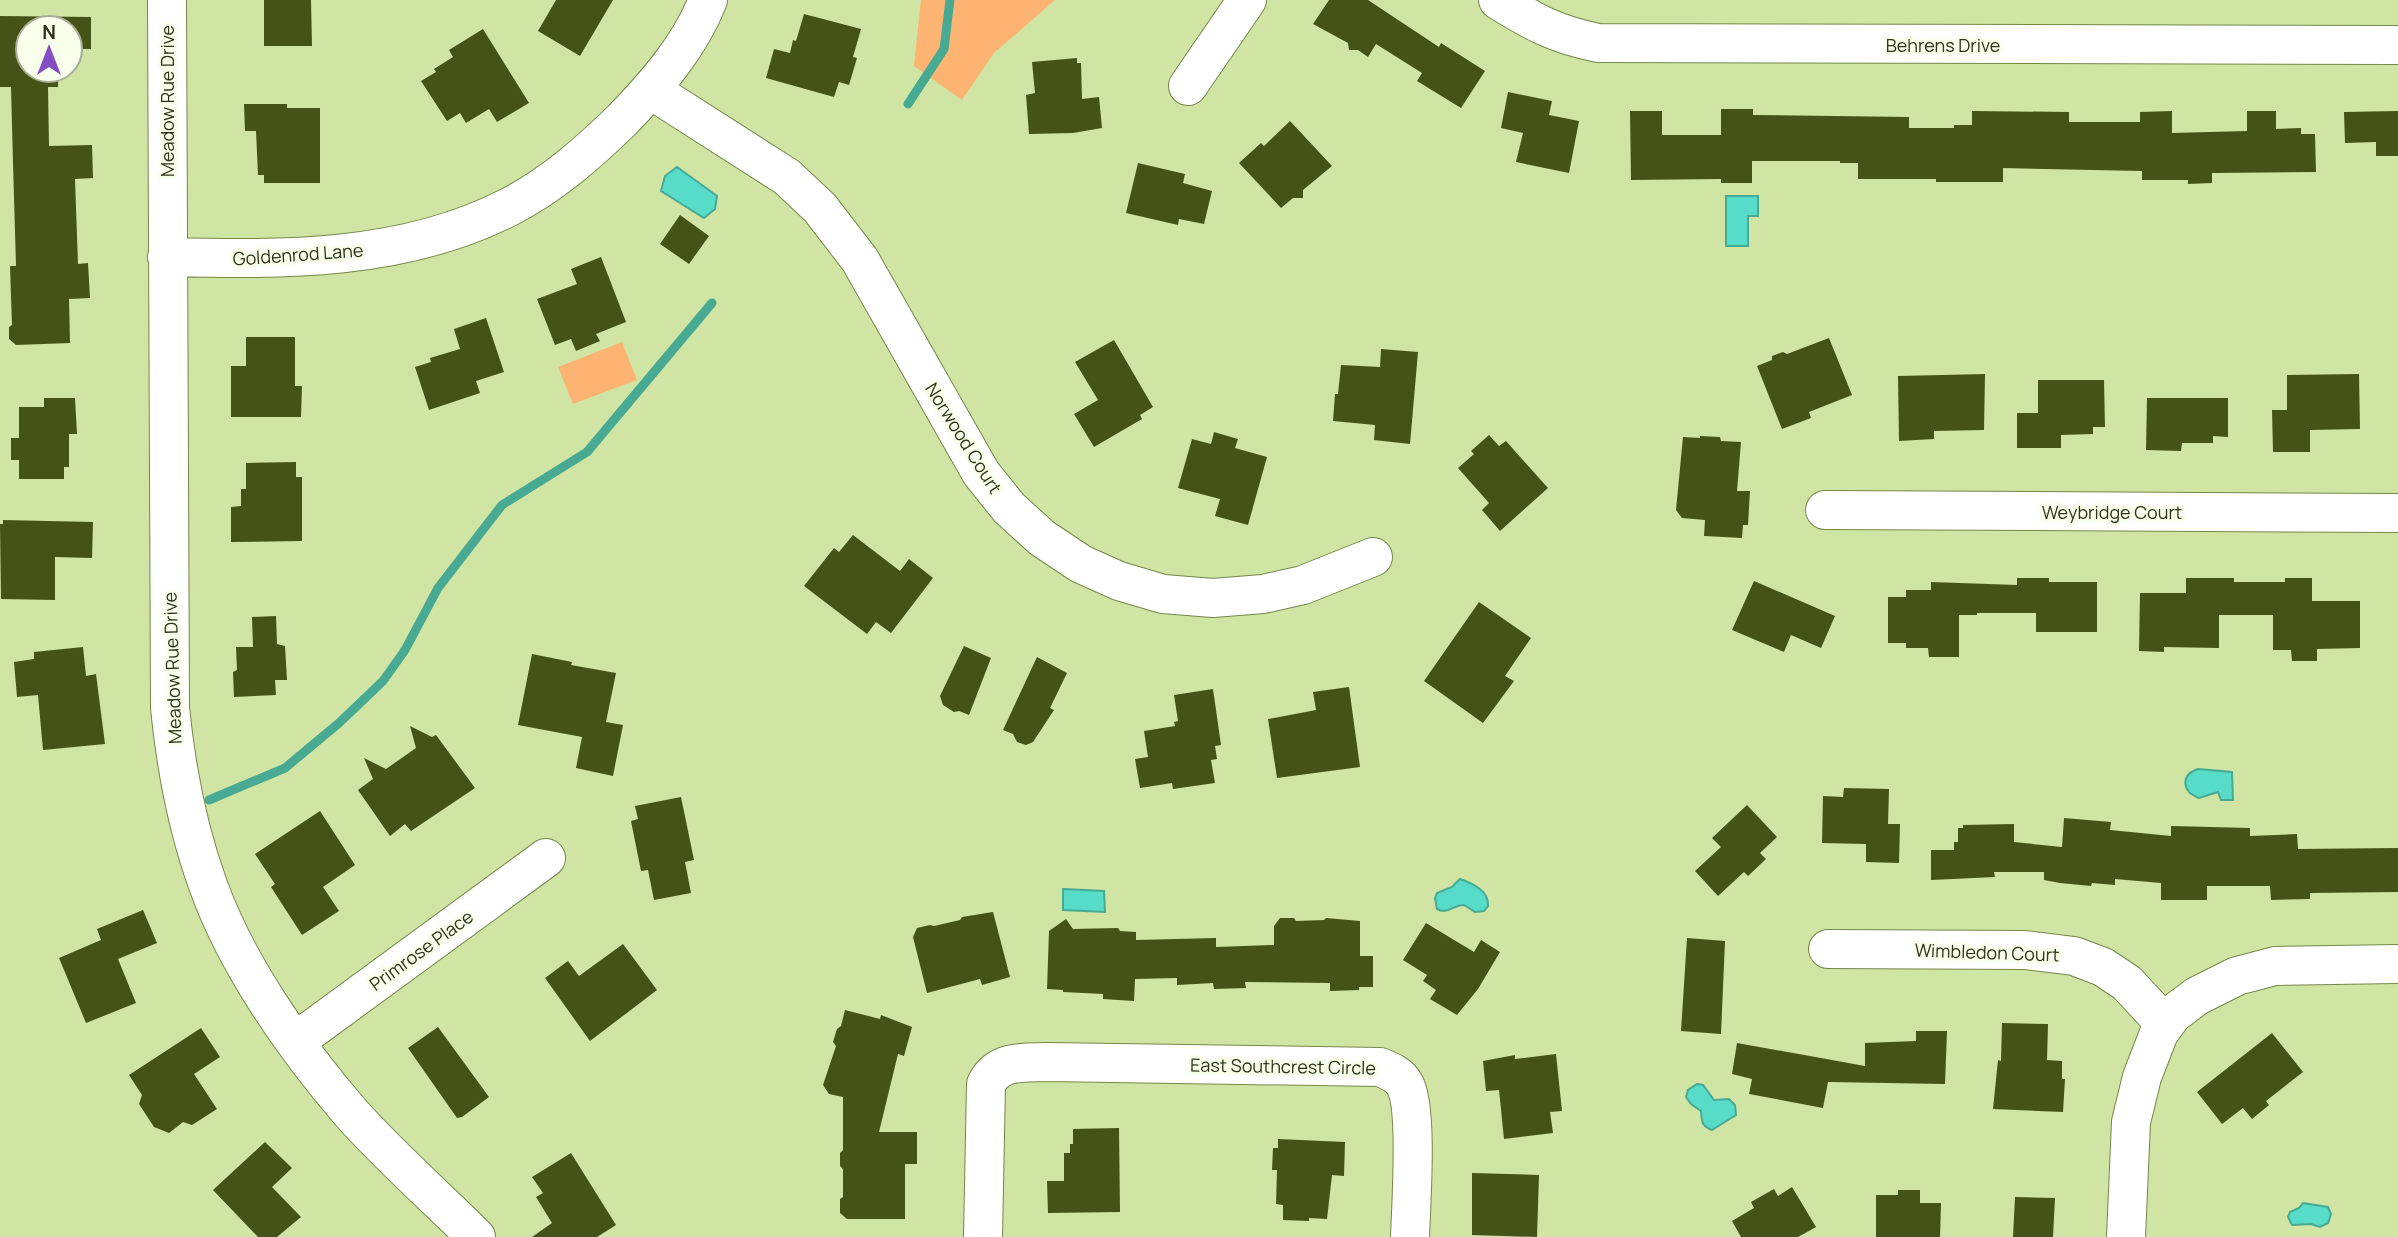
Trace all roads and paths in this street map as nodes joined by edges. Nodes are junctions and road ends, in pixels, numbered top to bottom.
1 (167, 0) edge
2 (708, 0) edge
3 (1247, 0) edge
4 (1499, 0) edge
5 (2398, 45) edge
6 (1188, 86) dead end
7 (651, 90) junction
8 (167, 257) junction
9 (1825, 510) dead end
10 (2398, 513) edge
11 (1373, 557) dead end
12 (546, 858) dead end
13 (1828, 949) dead end
14 (2398, 964) edge
15 (2164, 1023) junction
16 (296, 1041) junction
17 (475, 1237) edge
18 (984, 1237) edge
19 (1410, 1237) edge
20 (2126, 1237) edge

1 - 8 street, Meadow Rue Drive
2 - 7 street, Goldenrod Lane
3 - 6 street
4 - 5 street, Behrens Drive
7 - 8 street, Goldenrod Lane
7 - 11 street, Norwood Court
8 - 16 street, Meadow Rue Drive
9 - 10 street, Weybridge Court
12 - 16 street, Primrose Place
13 - 15 street, Wimbledon Court
14 - 15 street
15 - 20 street
16 - 17 street, Meadow Rue Drive
18 - 19 street, East Southcrest Circle

